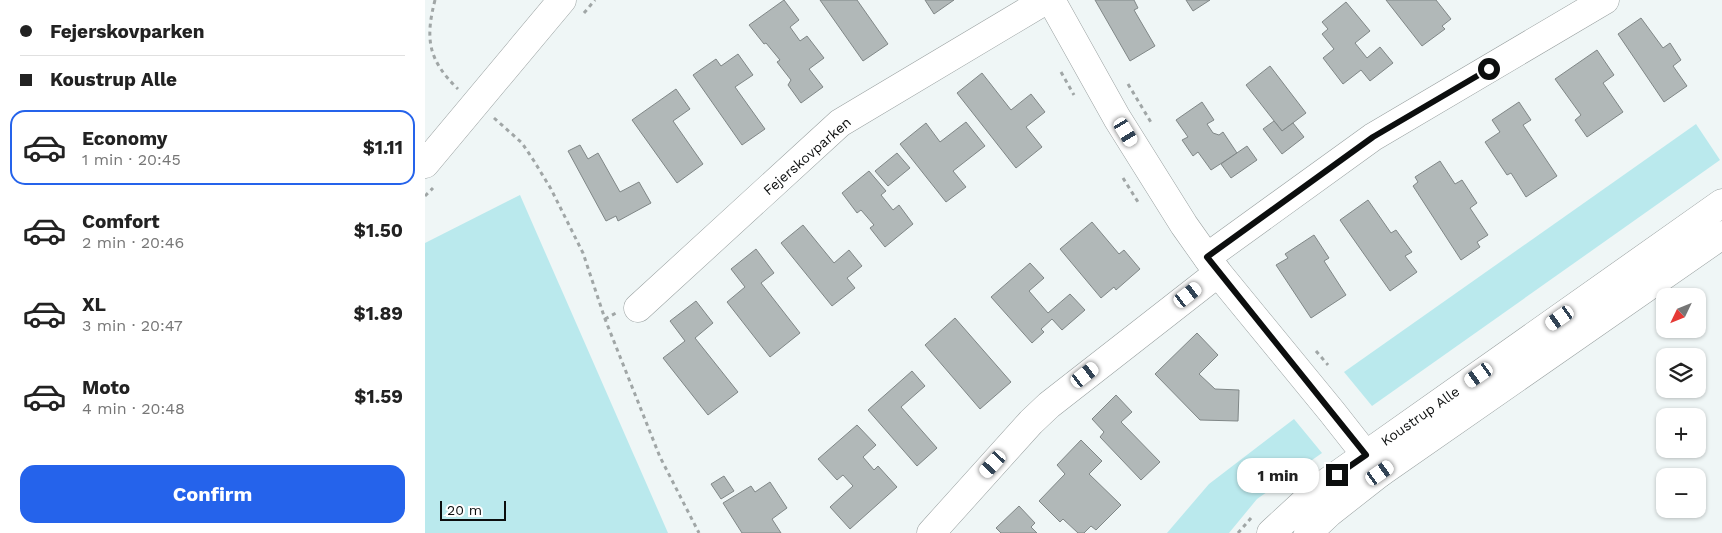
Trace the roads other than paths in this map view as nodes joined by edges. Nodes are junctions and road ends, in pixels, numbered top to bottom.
1 (562, 0) edge
2 (1046, 0) edge
3 (1051, 0) edge
4 (1605, 0) edge
5 (425, 164) edge
6 (1722, 203) edge
7 (1722, 235) edge
8 (1212, 265) junction
9 (638, 308) dead end
10 (1373, 464) junction
11 (931, 533) edge
12 (1271, 533) edge
13 (1308, 533) edge

1 - 5 street
2 - 9 street, Fejerskovparken
3 - 8 street
4 - 8 street
6 - 10 street, Koustrup Alle
7 - 10 street, Koustrup Alle
8 - 10 street
8 - 11 street
10 - 12 street, Koustrup Alle
10 - 13 street, Koustrup Alle

